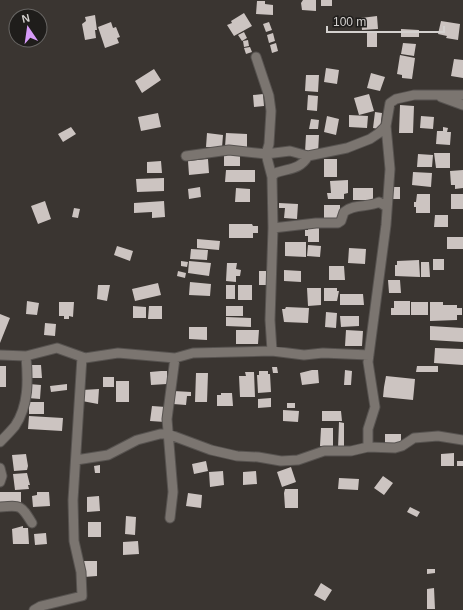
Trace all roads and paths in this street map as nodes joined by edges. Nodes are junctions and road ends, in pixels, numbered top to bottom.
1 (256, 57) dead end
2 (434, 95) junction
3 (463, 95) edge
4 (463, 105) edge
5 (386, 126) junction
6 (266, 154) junction
7 (186, 156) dead end
8 (308, 156) junction
9 (272, 177) junction
10 (387, 207) junction
11 (273, 228) junction
12 (272, 351) junction
13 (0, 355) edge
14 (369, 355) junction
15 (26, 356) junction
16 (82, 357) junction
17 (174, 358) junction
18 (168, 434) junction
19 (463, 440) edge
20 (0, 442) edge
21 (368, 447) junction
22 (76, 460) junction
23 (0, 468) edge
24 (0, 482) edge
25 (0, 507) edge
26 (170, 518) dead end
27 (32, 523) dead end
28 (34, 610) edge

1 - 6 street
2 - 3 street
2 - 4 street
2 - 5 street
5 - 8 street
5 - 10 street
6 - 7 street
6 - 8 street
6 - 9 street
8 - 9 street
9 - 11 street
10 - 11 street
10 - 14 street
11 - 12 street
12 - 14 street
12 - 17 street
13 - 15 street
14 - 21 street
15 - 16 street
15 - 20 street
16 - 17 street
16 - 22 street
17 - 18 street
18 - 21 street
18 - 22 street
18 - 26 street
19 - 21 street
22 - 28 street
23 - 24 street
25 - 27 street

